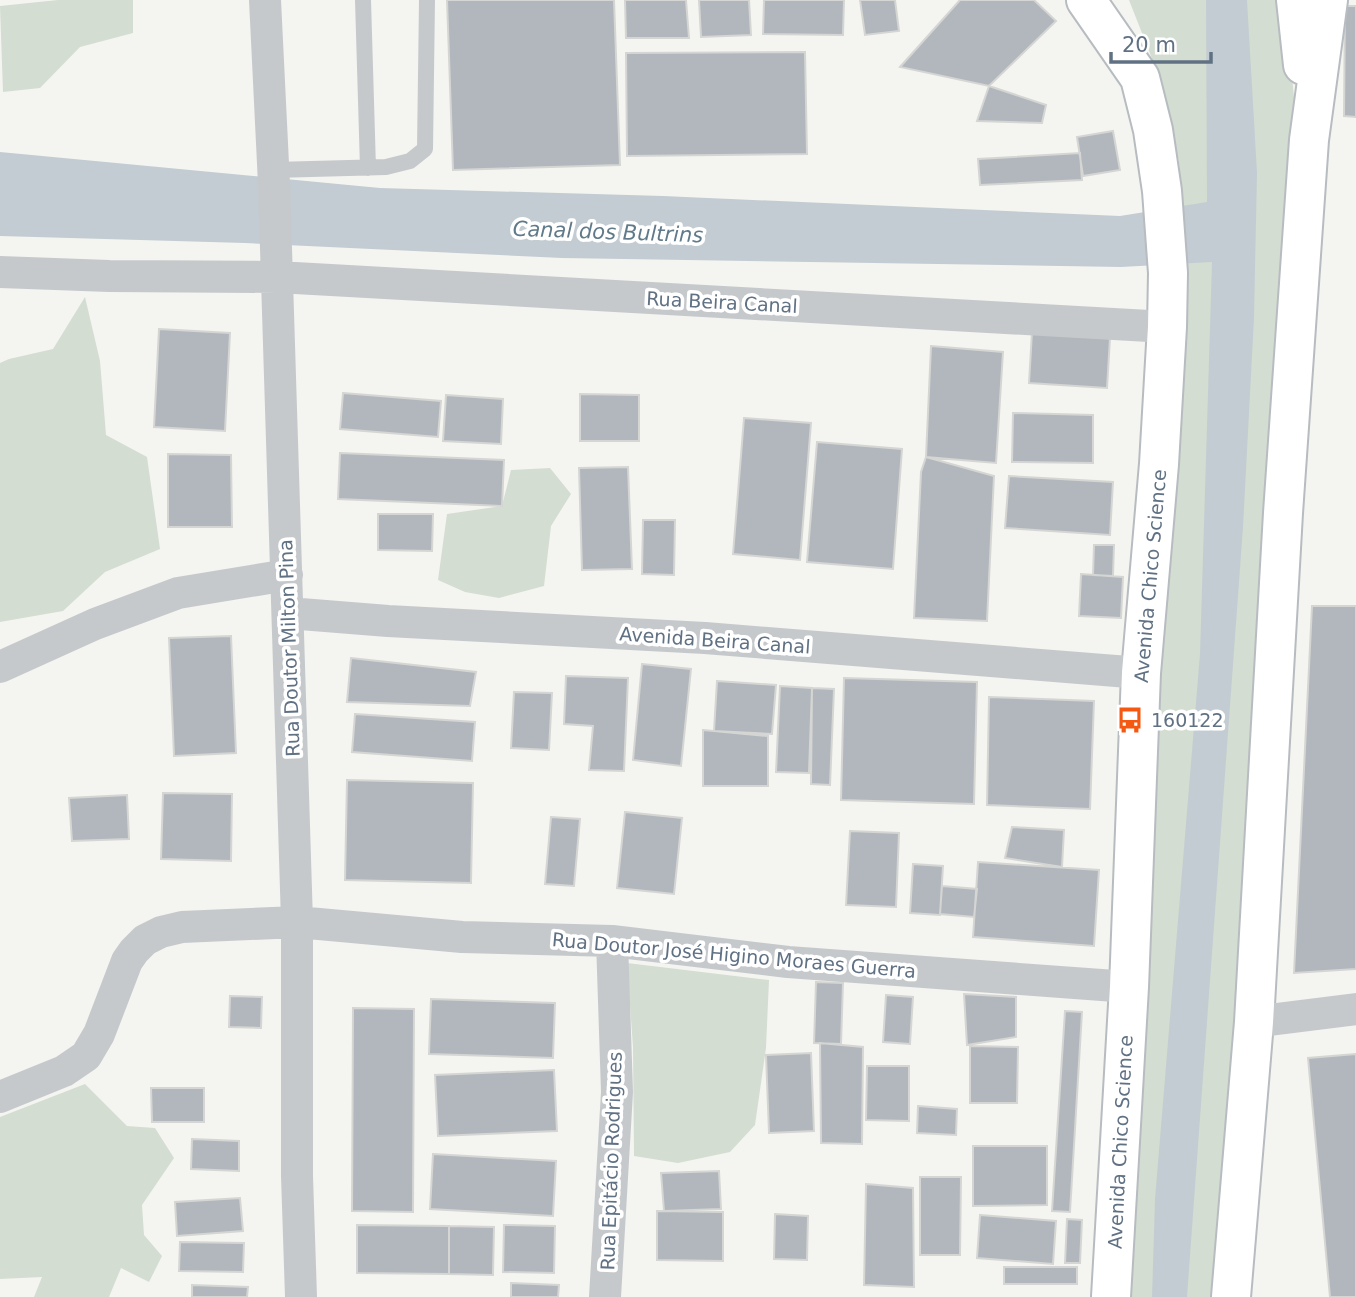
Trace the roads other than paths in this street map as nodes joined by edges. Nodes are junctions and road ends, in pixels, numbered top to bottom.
1 (265, 0) edge
2 (363, 0) edge
3 (427, 0) edge
4 (1094, 0) edge
5 (1296, 0) edge
6 (1328, 0) edge
7 (1309, 140) junction
8 (368, 168) junction
9 (274, 177) junction
10 (277, 268) junction
11 (0, 272) edge
12 (1167, 327) junction
13 (287, 575) junction
14 (288, 613) junction
15 (0, 667) edge
16 (1141, 673) junction
17 (297, 922) junction
18 (612, 941) junction
19 (1129, 987) junction
20 (1356, 1009) edge
21 (1254, 1022) junction
22 (0, 1097) edge
23 (301, 1297) edge
24 (605, 1297) edge
25 (1111, 1297) edge
26 (1231, 1297) edge

1 - 9 street, Rua Doutor Milton Pina
2 - 8 lane
3 - 8 lane
4 - 12 main road, Avenida Chico Science
5 - 7 main road
6 - 7 main road
7 - 21 main road
8 - 9 lane
9 - 10 street, Rua Doutor Milton Pina
10 - 11 street, Rua Beira Canal
10 - 12 street, Rua Beira Canal
10 - 13 street, Rua Doutor Milton Pina
12 - 16 main road, Avenida Chico Science
13 - 14 street, Rua Doutor Milton Pina
13 - 15 street
14 - 16 street, Avenida Beira Canal
14 - 17 street, Rua Doutor Milton Pina
16 - 19 main road, Avenida Chico Science
17 - 18 street, Rua Doutor José Higino Moraes Guerra
17 - 22 street, Rua Doutor José Higino Moraes Guerra
17 - 23 street, Rua Doutor Milton Pina
18 - 19 street, Rua Doutor José Higino Moraes Guerra
18 - 24 street, Rua Epitácio Rodrigues
19 - 25 main road, Avenida Chico Science
20 - 21 street
21 - 26 main road

